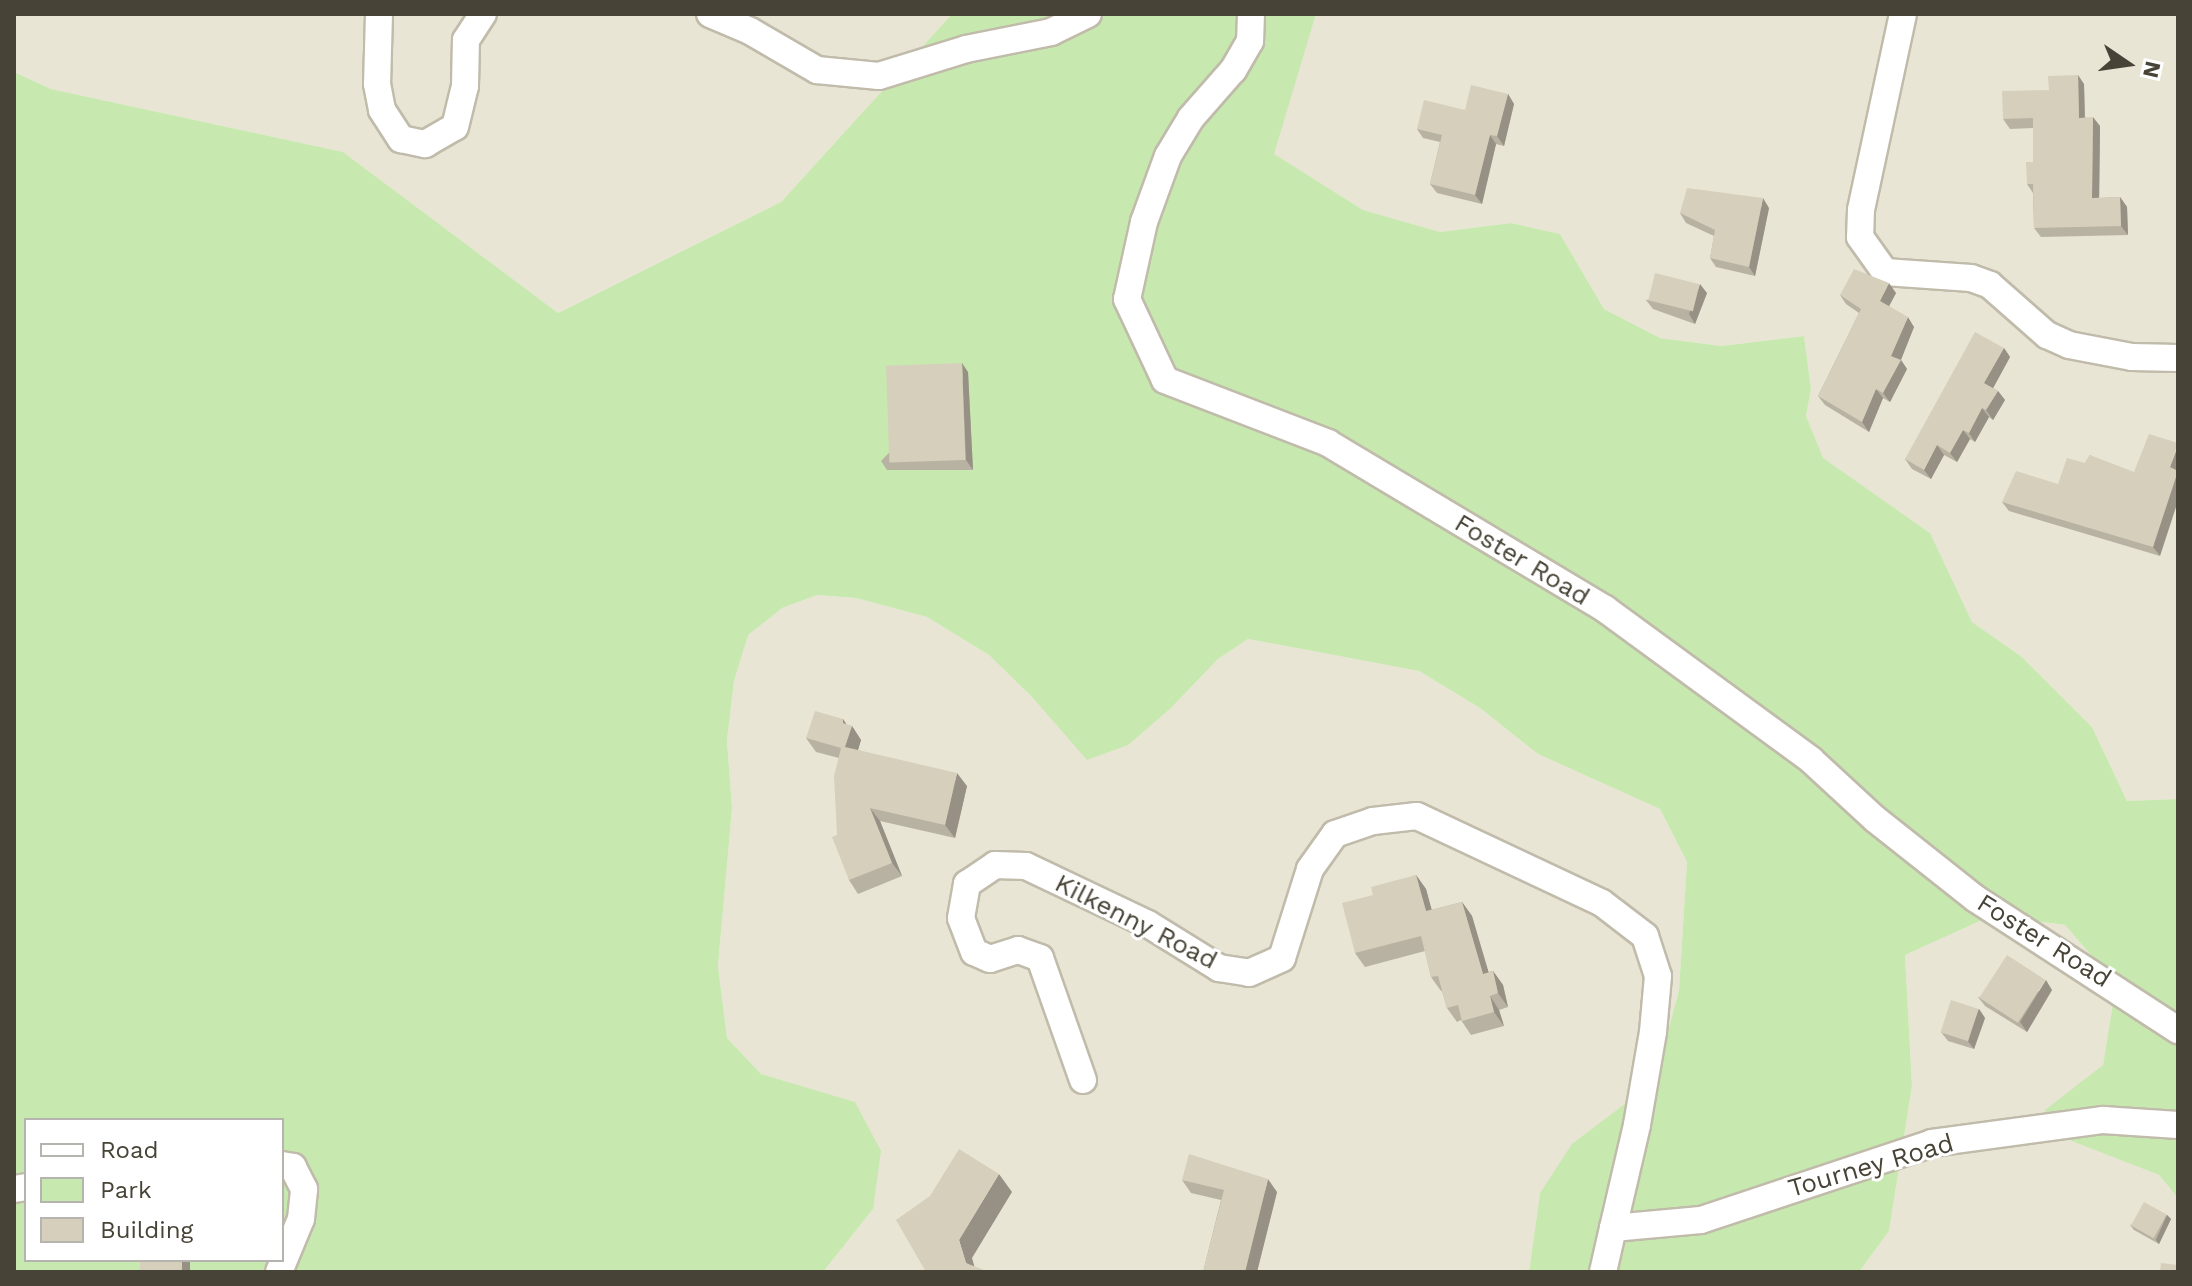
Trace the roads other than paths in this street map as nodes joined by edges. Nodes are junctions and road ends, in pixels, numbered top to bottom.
1 (379, 14) edge
2 (483, 14) edge
3 (710, 14) edge
4 (1088, 14) edge
5 (1903, 14) edge
6 (1256, 15) edge
7 (2178, 358) edge
8 (2178, 1030) edge
9 (1083, 1080) dead end
10 (2178, 1125) edge
11 (284, 1165) edge
12 (1613, 1228) junction
13 (284, 1260) edge
14 (1603, 1272) edge

1 - 2 street
3 - 4 street
5 - 7 street
6 - 8 street, Foster Road
9 - 12 street, Kilkenny Road
10 - 12 street, Tourney Road
11 - 13 street
12 - 14 street

